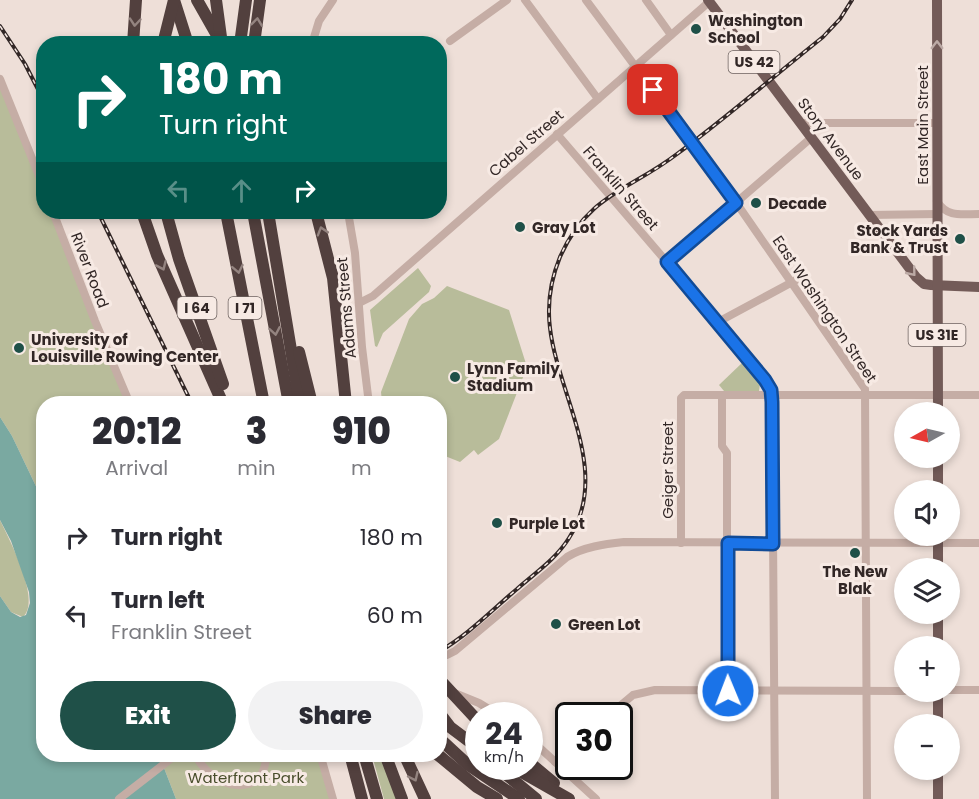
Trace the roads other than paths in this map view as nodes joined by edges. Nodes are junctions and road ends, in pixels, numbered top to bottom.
1 (136, 0) edge
2 (174, 0) edge
3 (197, 0) edge
4 (216, 0) edge
5 (246, 0) edge
6 (260, 0) edge
7 (333, 0) edge
8 (507, 0) edge
9 (525, 0) edge
10 (586, 0) edge
11 (645, 0) edge
12 (937, 0) edge
13 (708, 1) edge
14 (671, 35) junction
15 (134, 36) edge
16 (165, 36) edge
17 (186, 36) edge
18 (217, 36) edge
19 (221, 36) edge
20 (241, 36) edge
21 (255, 36) edge
22 (314, 36) edge
23 (450, 41) dead end
24 (635, 66) junction
25 (0, 79) edge
26 (3, 96) edge
27 (598, 99) junction
28 (800, 123) junction
29 (936, 123) junction
30 (557, 134) junction
31 (812, 138) junction
32 (36, 170) edge
33 (937, 201) junction
34 (736, 203) junction
35 (937, 214) junction
36 (979, 214) edge
37 (869, 215) junction
38 (952, 215) junction
39 (56, 219) edge
40 (144, 219) edge
41 (168, 219) edge
42 (227, 219) edge
43 (251, 219) edge
44 (255, 219) edge
45 (269, 219) edge
46 (318, 219) edge
47 (349, 219) edge
48 (937, 236) junction
49 (259, 243) junction
50 (667, 262) junction
51 (279, 267) junction
52 (795, 281) junction
53 (937, 286) junction
54 (979, 287) edge
55 (359, 303) junction
56 (718, 322) junction
57 (937, 390) junction
58 (979, 394) edge
59 (127, 396) edge
60 (219, 396) edge
61 (227, 396) edge
62 (262, 396) edge
63 (288, 396) edge
64 (299, 396) edge
65 (310, 396) edge
66 (346, 396) edge
67 (368, 396) edge
68 (722, 396) junction
69 (772, 396) junction
70 (866, 396) junction
71 (938, 402) edge
72 (894, 541) edge
73 (960, 541) edge
74 (681, 543) junction
75 (728, 543) junction
76 (867, 543) junction
77 (979, 543) edge
78 (773, 544) junction
79 (447, 655) edge
80 (447, 688) edge
81 (960, 690) edge
82 (979, 690) edge
83 (447, 691) edge
84 (728, 691) junction
85 (774, 691) junction
86 (867, 691) junction
87 (894, 691) edge
88 (476, 702) edge
89 (625, 702) edge
90 (465, 707) edge
91 (727, 707) dead end
92 (447, 722) edge
93 (447, 722) edge
94 (465, 737) edge
95 (465, 740) edge
96 (447, 746) edge
97 (543, 751) edge
98 (167, 762) edge
99 (200, 762) edge
100 (266, 762) edge
101 (322, 762) edge
102 (352, 762) edge
103 (366, 762) edge
104 (388, 762) edge
105 (395, 762) edge
106 (408, 762) edge
107 (447, 762) edge
108 (555, 762) edge
109 (543, 779) edge
110 (512, 780) edge
111 (543, 780) edge
112 (575, 780) edge
113 (938, 780) edge
114 (119, 799) edge
115 (333, 799) edge
116 (362, 799) edge
117 (377, 799) edge
118 (402, 799) edge
119 (407, 799) edge
120 (425, 799) edge
121 (497, 799) edge
122 (519, 799) edge
123 (536, 799) edge
124 (569, 799) edge
125 (574, 799) edge
126 (596, 799) edge
127 (775, 799) edge
128 (867, 799) edge
129 (938, 799) edge

1 -> 15 highway
2 - 16 highway
2 - 17 highway
3 - 18 highway
4 - 19 highway
5 - 20 highway
21 -> 6 highway
7 - 22 street
8 - 23 street
9 - 27 street
10 - 24 street, East Washington Street
11 - 14 street
29 -> 12 main road, East Main Street
13 - 14 street, Cabel Street
13 - 28 main road, Story Avenue / US 42
14 - 24 street, Cabel Street
24 - 27 street, Cabel Street
24 - 34 street, East Washington Street
25 - 26 street
26 - 32 street
27 - 30 street, Cabel Street
28 - 29 street
28 - 31 main road, Story Avenue / US 42
29 - 33 main road, East Main Street
30 - 50 street, Franklin Street
30 - 55 street, Cabel Street
31 - 34 street
31 - 37 main road, Story Avenue / US 42
33 - 35 main road, East Main Street
33 - 38 street
34 - 50 street
34 - 52 street, East Washington Street
35 - 37 street
35 - 48 main road, East Main Street
36 - 38 street
37 -> 53 main road, Story Avenue / US 42
38 - 48 street
39 - 59 street, River Road
40 -> 60 highway
41 - 61 highway, I 64
42 -> 62 highway, I 71
43 - 49 highway
44 - 49 highway
45 - 51 highway
66 -> 46 highway
47 - 55 street, Adams Street
48 - 53 main road, East Main Street
49 -> 63 highway
50 - 56 street, Franklin Street
51 - 64 highway
51 - 65 highway
52 - 56 street
52 - 70 street, East Washington Street
53 - 54 main road
53 - 57 main road, US 31E
55 - 67 street, Adams Street
56 - 69 street, Franklin Street
57 - 58 street
57 - 70 street
57 - 71 main road, US 31E
68 - 69 street
68 - 74 street, Geiger Street
68 - 75 street
69 - 70 street
69 - 78 street, Franklin Street
70 - 76 street, East Washington Street
72 - 76 street
73 - 77 street
74 - 75 street
74 - 79 street
75 - 78 street
75 - 84 street
76 - 78 street
76 - 86 street, East Washington Street
78 - 85 street, Franklin Street
80 - 90 highway, bridge
81 - 82 street
83 - 88 street
84 - 85 street
84 - 89 street
84 - 91 street
85 - 86 street
85 - 127 street, Franklin Street
86 - 87 street
86 - 128 street, East Washington Street
92 - 94 highway
93 - 95 highway
96 - 122 highway
97 - 108 street
98 - 114 street
99 - 100 street
101 - 115 street
102 - 116 highway
103 - 117 highway
104 - 118 highway
105 - 119 highway
106 -> 120 highway
107 - 121 highway
109 - 125 highway
110 - 123 highway
111 - 124 highway
112 - 126 street
113 - 129 main road

